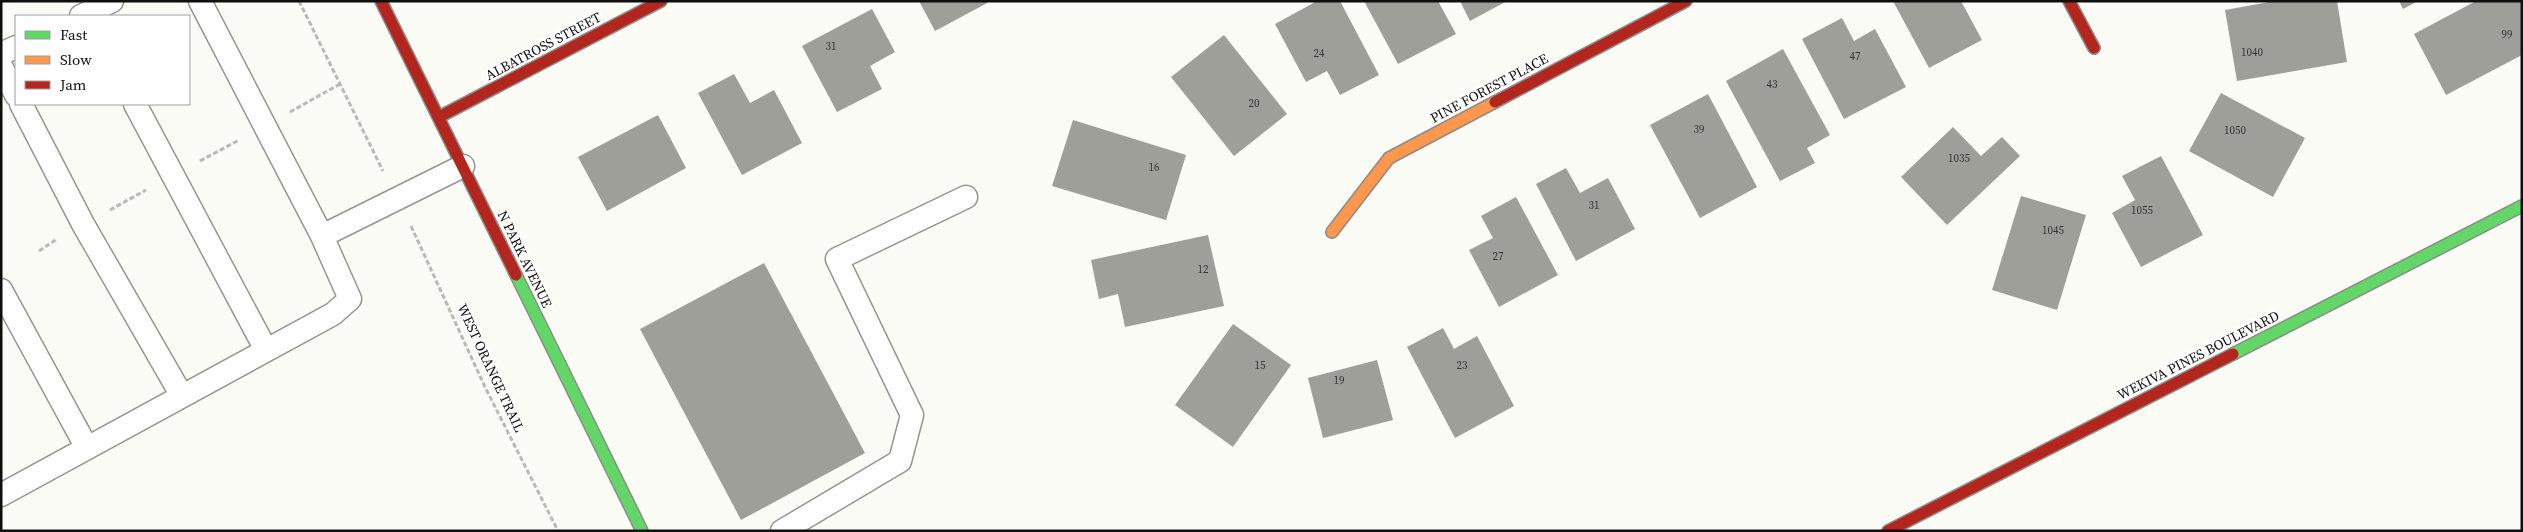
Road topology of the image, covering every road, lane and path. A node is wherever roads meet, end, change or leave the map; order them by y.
1 (112, 1) edge
2 (200, 1) edge
3 (299, 1) edge
4 (380, 1) edge
5 (661, 1) edge
6 (1686, 1) edge
7 (2069, 1) edge
8 (87, 15) edge
9 (15, 47) edge
10 (2094, 48) dead end
11 (1, 54) edge
12 (1, 66) edge
13 (340, 84) junction
14 (15, 92) edge
15 (22, 105) edge
16 (136, 105) edge
17 (289, 113) dead end
18 (439, 117) junction
19 (244, 138) dead end
20 (192, 166) dead end
21 (463, 166) junction
22 (386, 176) dead end
23 (153, 186) dead end
24 (966, 197) dead end
25 (2522, 206) edge
26 (102, 215) dead end
27 (408, 221) dead end
28 (1332, 232) dead end
29 (322, 236) junction
30 (59, 238) dead end
31 (39, 251) dead end
32 (1, 290) edge
33 (266, 350) junction
34 (182, 396) junction
35 (87, 448) junction
36 (1, 495) edge
37 (558, 531) edge
38 (642, 531) edge
39 (782, 531) edge
40 (1888, 531) edge

1 - 8 lane
2 - 29 lane
3 - 13 path
4 - 18 street, N PARK AVENUE
5 - 18 street, ALBATROSS STREET
6 - 28 street, PINE FOREST PLACE
7 - 10 street
9 - 11 lane
12 - 14 lane
13 - 17 path
13 - 22 path
15 - 34 lane
16 - 33 lane
18 - 21 street, N PARK AVENUE
19 - 20 path
21 - 29 lane
21 - 38 street, N PARK AVENUE
23 - 26 path
24 - 39 lane
25 - 40 street, WEKIVA PINES BOULEVARD
27 - 37 path, WEST ORANGE TRAIL
29 - 33 lane
30 - 31 path
32 - 35 lane
33 - 34 lane
34 - 35 lane
35 - 36 lane

